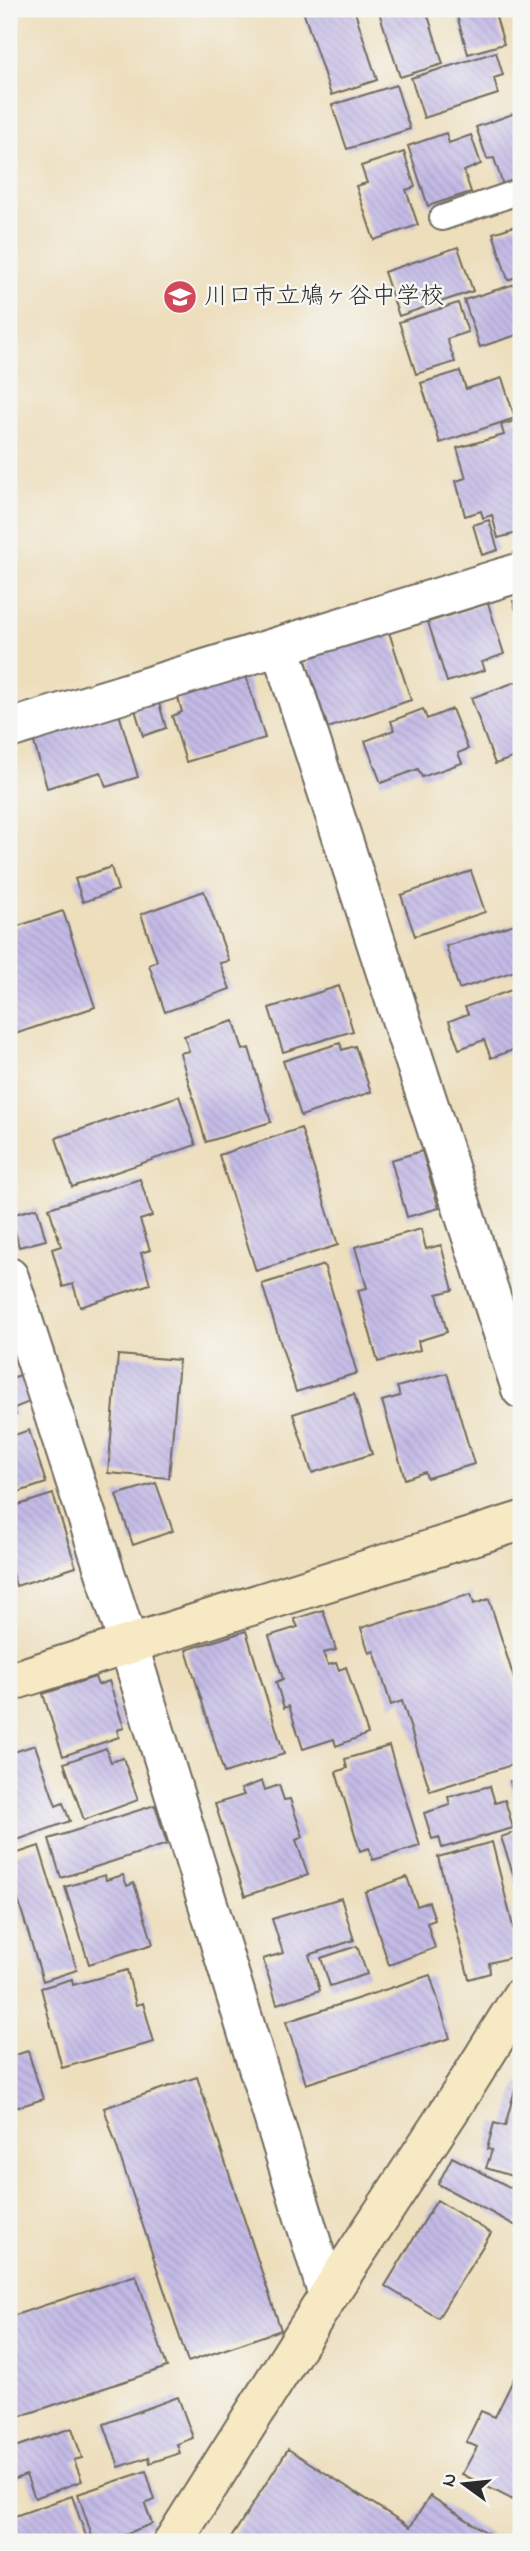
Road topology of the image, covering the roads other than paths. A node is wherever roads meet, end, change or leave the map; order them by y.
1 (521, 191) edge
2 (442, 218) dead end
3 (521, 572) edge
4 (280, 646) junction
5 (9, 729) edge
6 (9, 1277) edge
7 (521, 1389) edge
8 (521, 1521) edge
9 (128, 1643) junction
10 (9, 1682) edge
11 (521, 1997) edge
12 (328, 2296) junction
13 (173, 2542) edge

1 - 2 lane
3 - 4 street
4 - 5 street
4 - 7 street
6 - 9 street
8 - 9 street
9 - 10 street
9 - 12 street
11 - 12 street
12 - 13 street

